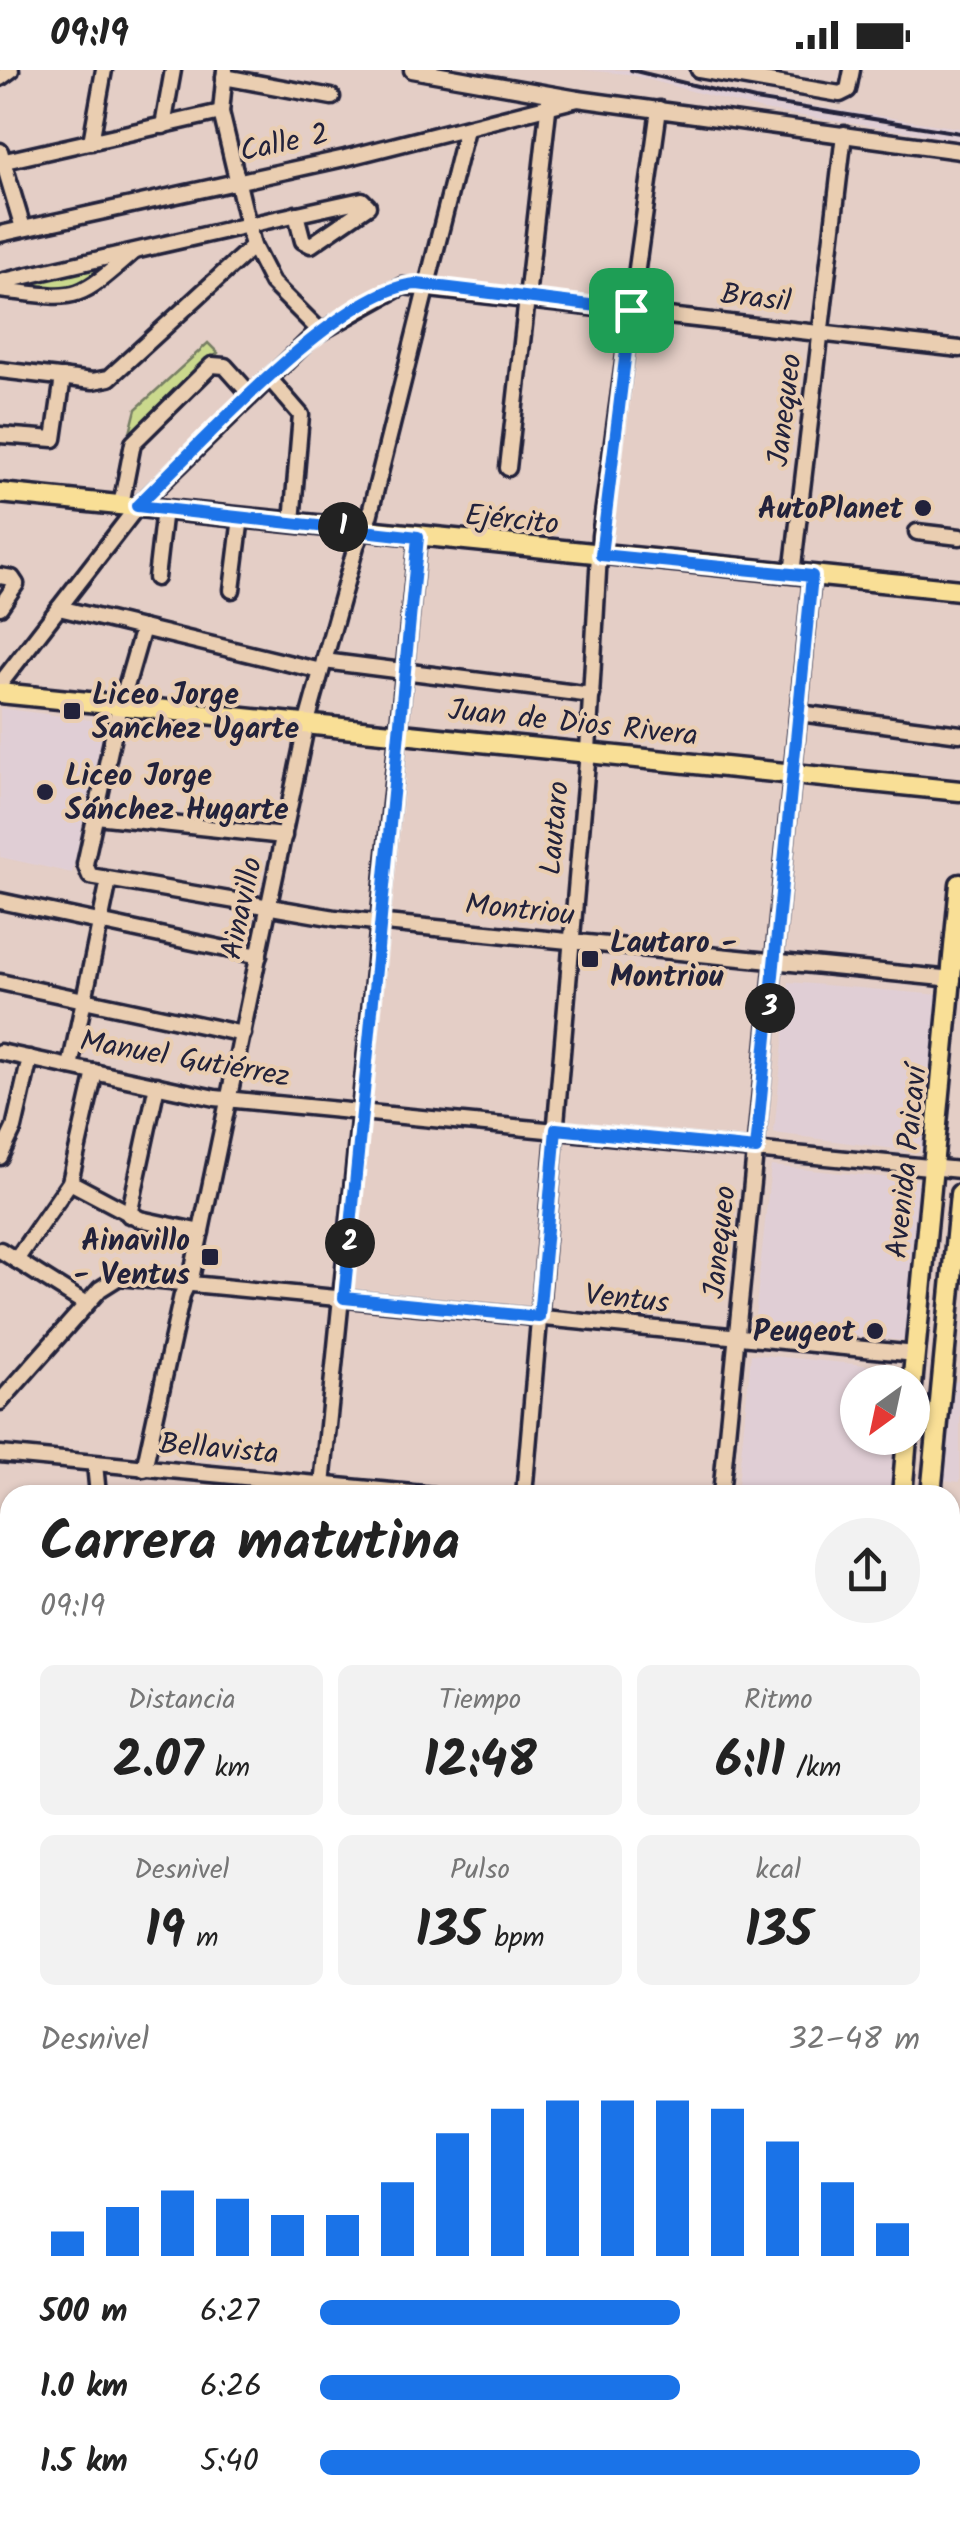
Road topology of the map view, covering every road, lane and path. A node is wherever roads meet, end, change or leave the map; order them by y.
1 (11, 70) edge
2 (104, 70) edge
3 (173, 70) edge
4 (412, 70) edge
5 (700, 70) edge
6 (852, 70) edge
7 (224, 74) edge
8 (0, 78) edge
9 (332, 97) dead end
10 (549, 102) junction
11 (659, 109) junction
12 (221, 112) junction
13 (163, 126) junction
14 (466, 129) junction
15 (844, 134) junction
16 (91, 142) junction
17 (960, 150) edge
18 (3, 156) edge
19 (240, 179) junction
20 (296, 214) junction
21 (250, 224) junction
22 (23, 228) junction
23 (0, 234) edge
24 (252, 246) junction
25 (135, 251) junction
26 (0, 282) edge
27 (427, 286) junction
28 (0, 290) edge
29 (527, 298) junction
30 (631, 310) junction
31 (320, 331) junction
32 (820, 332) junction
33 (960, 349) edge
34 (0, 370) edge
35 (63, 377) junction
36 (269, 378) junction
37 (251, 395) junction
38 (0, 435) edge
39 (508, 468) dead end
40 (0, 493) edge
41 (129, 506) junction
42 (164, 509) junction
43 (241, 517) junction
44 (292, 522) junction
45 (363, 531) junction
46 (917, 532) dead end
47 (418, 537) junction
48 (960, 537) edge
49 (601, 555) junction
50 (792, 574) junction
51 (0, 576) edge
52 (812, 576) junction
53 (156, 578) dead end
54 (232, 590) dead end
55 (960, 590) edge
56 (0, 606) edge
57 (59, 608) junction
58 (143, 628) junction
59 (322, 666) junction
60 (405, 671) junction
61 (0, 684) edge
62 (0, 693) edge
63 (592, 695) junction
64 (122, 705) junction
65 (799, 713) junction
66 (307, 722) junction
67 (398, 730) junction
68 (960, 734) edge
69 (588, 751) junction
70 (793, 773) junction
71 (960, 791) edge
72 (96, 816) junction
73 (284, 836) junction
74 (105, 880) junction
75 (960, 884) edge
76 (0, 901) edge
77 (269, 910) junction
78 (97, 921) junction
79 (380, 922) junction
80 (572, 942) junction
81 (259, 956) junction
82 (774, 962) junction
83 (953, 979) junction
84 (0, 982) edge
85 (80, 999) junction
86 (243, 1034) junction
87 (0, 1052) edge
88 (30, 1058) junction
89 (70, 1067) junction
90 (95, 1072) junction
91 (156, 1086) junction
92 (230, 1100) junction
93 (362, 1111) junction
94 (556, 1129) junction
95 (756, 1149) junction
96 (0, 1157) edge
97 (932, 1166) junction
98 (960, 1170) edge
99 (70, 1182) junction
100 (960, 1194) edge
101 (129, 1215) junction
102 (202, 1232) junction
103 (0, 1250) edge
104 (16, 1260) junction
105 (187, 1284) junction
106 (344, 1298) junction
107 (86, 1304) junction
108 (539, 1317) junction
109 (737, 1336) junction
110 (916, 1354) junction
111 (951, 1358) edge
112 (915, 1365) edge
113 (3, 1392) edge
114 (0, 1454) edge
115 (906, 1455) edge
116 (95, 1464) junction
117 (144, 1468) junction
118 (97, 1485) edge
119 (282, 1485) edge
120 (323, 1485) edge
121 (525, 1485) edge
122 (722, 1485) edge
123 (903, 1485) edge
124 (933, 1485) edge

1 - 8 street
2 - 16 street
3 - 13 street
4 - 10 street
5 - 6 street
7 - 9 street
7 - 12 street
10 - 11 street, Calle 2
10 - 14 street, Calle 2
10 - 29 street
11 - 15 street
11 - 30 street, Lautaro
12 - 13 street
12 - 19 street
13 - 16 street
14 - 19 street, Calle 2
14 - 27 street, Ainavillo
15 - 17 street
15 - 32 street, Janequeo
16 - 18 street
18 - 22 street
19 - 21 street
19 - 22 street, Calle 2
20 - 20 street
20 - 21 street
21 - 24 street
21 - 25 street
22 - 23 street, Calle 2
24 - 31 street
24 - 35 street
25 - 26 street
25 - 28 street
27 - 29 street, Brasil
27 - 31 street
27 - 45 street, Ainavillo
29 - 30 street, Brasil
29 - 39 street
30 - 32 street, Brasil
30 - 49 street, Lautaro
31 - 36 street
32 - 33 street, Brasil
32 - 50 street, Janequeo
34 - 35 street
35 - 38 street
36 - 37 street
36 - 44 street
37 - 41 street
37 - 41 street
40 - 41 main road, Ejército
41 - 42 main road, Ejército
41 - 57 street
42 - 43 main road, Ejército
42 - 53 street
43 - 44 main road, Ejército
43 - 54 street
44 - 45 main road, Ejército
45 - 47 main road, Ejército
45 - 59 street, Ainavillo
46 - 48 street
47 - 49 main road, Ejército
47 - 60 street
49 - 50 main road, Ejército
49 - 63 street, Lautaro
50 - 52 main road, Ejército
51 - 56 street
52 - 55 main road, Ejército
52 - 65 street, Janequeo
57 - 58 street
57 - 61 street
58 - 59 street
58 - 64 street
59 - 60 street
59 - 66 street, Ainavillo
60 - 63 street
60 - 67 street
62 - 64 main road, Juan de Dios Rivera
63 - 69 street, Lautaro
64 - 66 main road, Juan de Dios Rivera
64 - 72 street
65 - 68 street
65 - 70 street, Janequeo
66 - 67 main road, Juan de Dios Rivera
66 - 73 street, Ainavillo
67 - 69 main road, Juan de Dios Rivera
67 - 79 street
69 - 70 main road, Juan de Dios Rivera
69 - 80 street, Lautaro
70 - 71 main road, Juan de Dios Rivera
70 - 82 street, Janequeo
72 - 73 street
72 - 74 street, Montriou
73 - 77 street, Ainavillo
74 - 77 street, Montriou
74 - 78 street
75 - 83 main road, Avenida Paicaví
76 - 78 street
77 - 79 street, Montriou
77 - 81 street, Ainavillo
78 - 81 street
78 - 85 street
79 - 80 street, Montriou
79 - 93 street
80 - 82 street, Montriou
80 - 94 street, Lautaro
81 - 86 street, Ainavillo
82 - 83 street, Montriou
82 - 95 street, Janequeo
83 - 97 main road, Avenida Paicaví
84 - 85 street
85 - 86 street
85 - 89 street
86 - 92 street, Ainavillo
87 - 88 street, Manuel Gutiérrez
88 - 89 street, Manuel Gutiérrez
88 - 96 street
89 - 90 street, Manuel Gutiérrez
90 - 91 street, Manuel Gutiérrez
90 - 99 street
91 - 92 street, Manuel Gutiérrez
91 - 101 street
92 - 93 street, Manuel Gutiérrez
92 - 102 street, Ainavillo
93 - 94 street, Manuel Gutiérrez
93 - 106 street
94 - 95 street, Manuel Gutiérrez
94 - 108 street, Lautaro
95 - 97 street, Manuel Gutiérrez
95 - 109 street, Janequeo
97 - 98 street, Manuel Gutiérrez
97 - 110 main road, Avenida Paicaví
99 - 101 street
99 - 104 street
100 - 111 main road, Avenida Paicaví
101 - 102 street
102 - 105 street, Ainavillo
103 - 104 street
104 - 107 street
105 - 106 street, Ventus
105 - 107 street, Ventus
105 - 117 street, Ainavillo
106 - 108 street, Ventus
106 - 120 street
107 - 113 street, Ventus
108 - 109 street, Ventus
108 - 121 street, Lautaro
109 - 110 street, Ventus
109 - 122 street, Janequeo
110 - 112 main road, Avenida Paicaví
111 - 124 main road, Avenida Paicaví
114 - 116 street, Bellavista
115 - 123 main road
116 - 117 street, Bellavista
116 - 118 street
117 - 119 street, Bellavista

